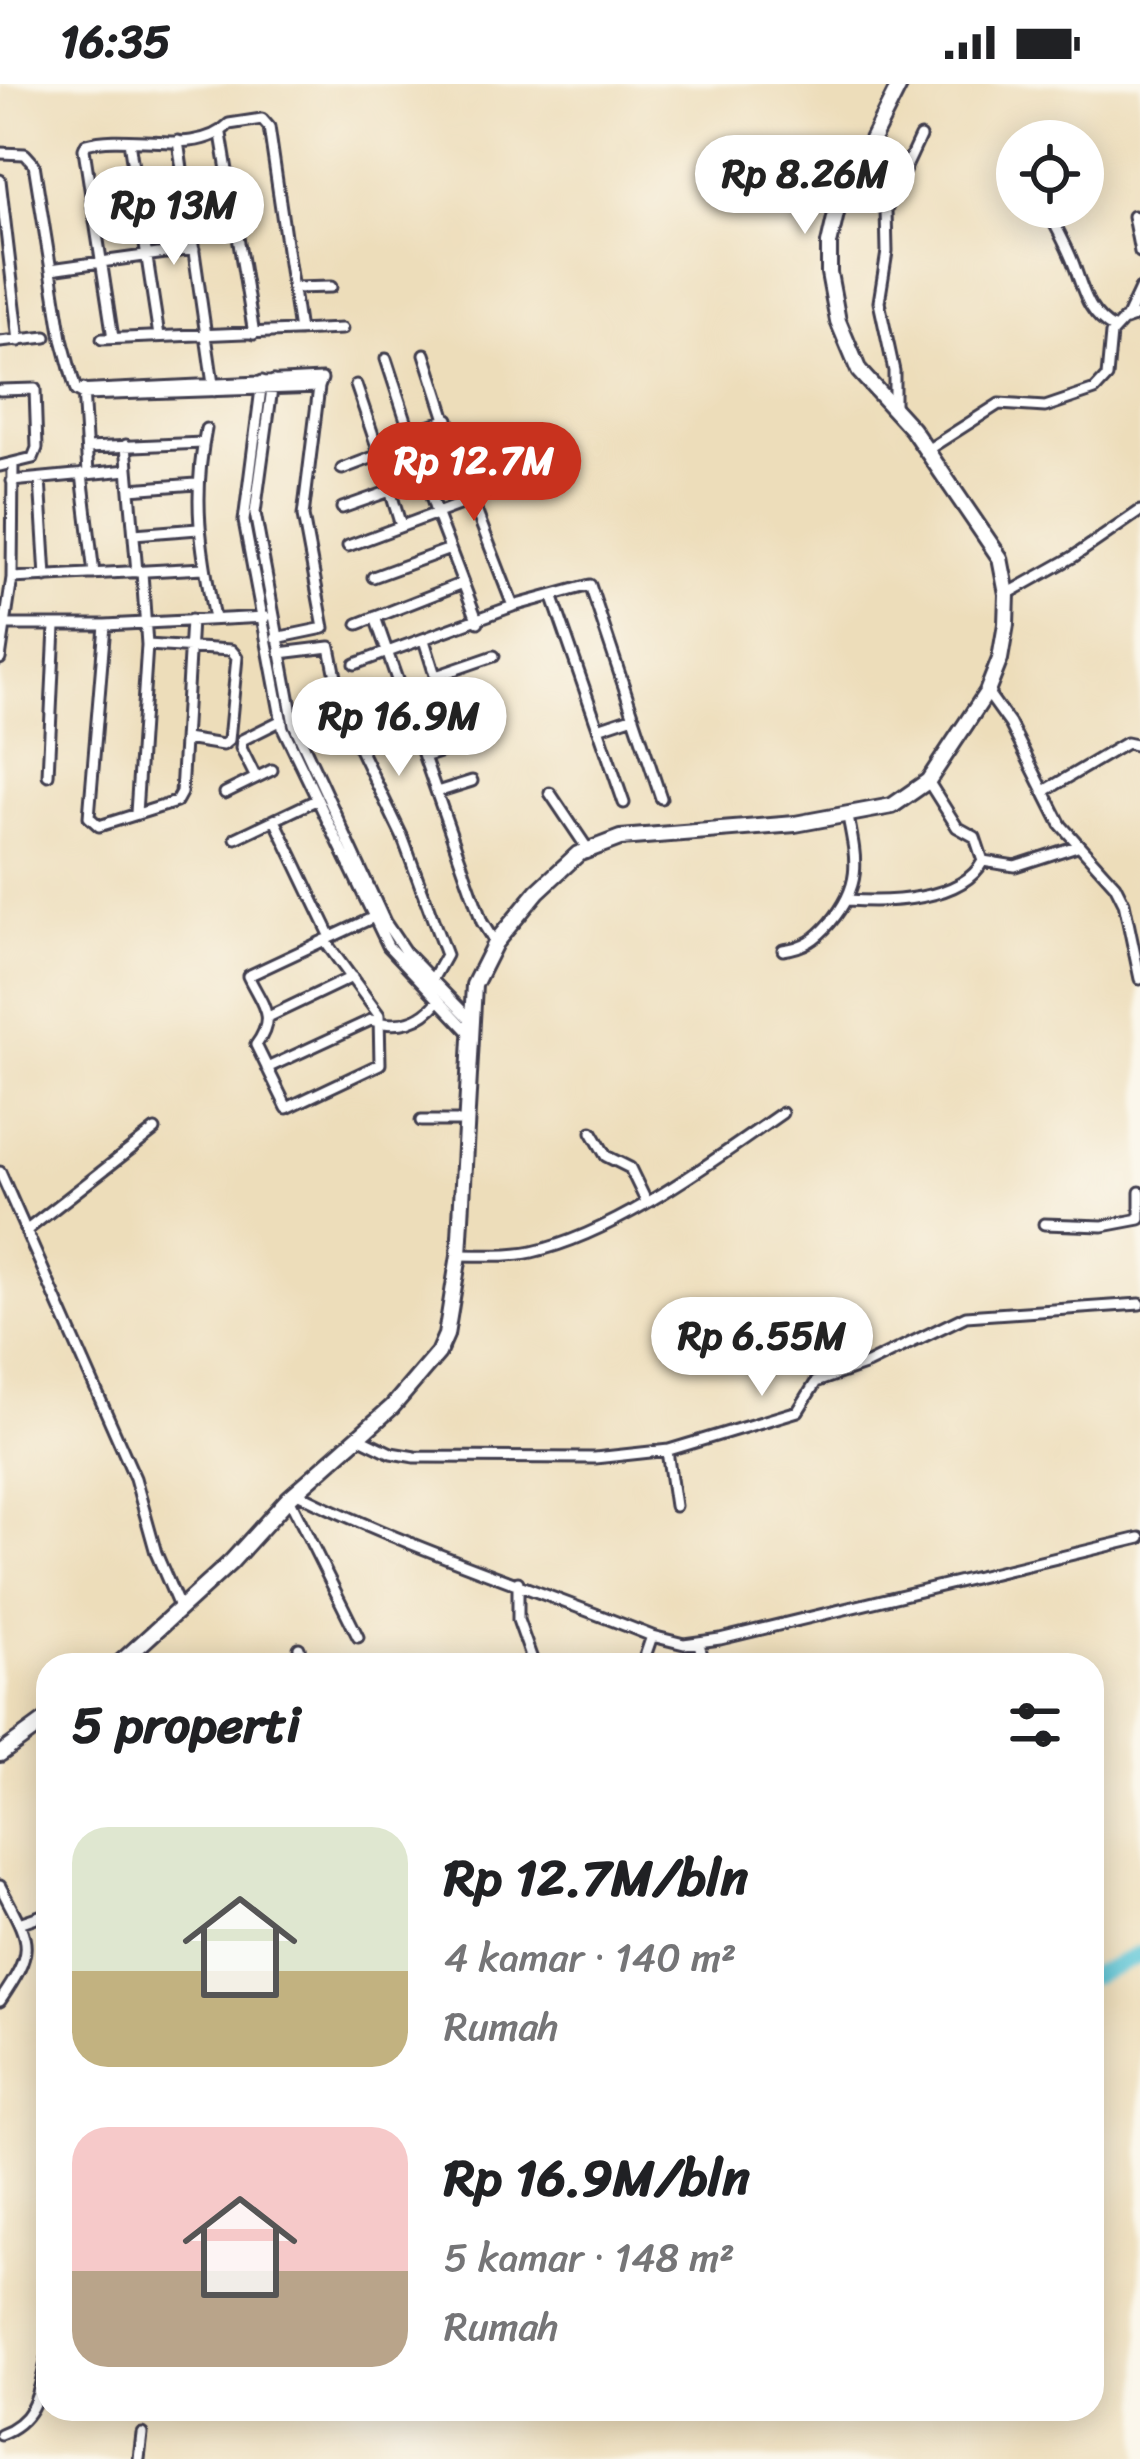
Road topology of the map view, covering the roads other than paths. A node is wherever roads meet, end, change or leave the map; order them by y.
1 (900, 84) edge
2 (221, 134) junction
3 (920, 137) dead end
4 (129, 141) junction
5 (178, 141) junction
6 (0, 153) edge
7 (0, 179) edge
8 (1132, 216) dead end
9 (1055, 228) edge
10 (194, 249) junction
11 (1140, 253) edge
12 (149, 256) junction
13 (105, 263) junction
14 (51, 269) junction
15 (331, 287) dead end
16 (293, 288) junction
17 (1140, 289) edge
18 (1140, 315) edge
19 (1119, 325) junction
20 (342, 329) dead end
21 (299, 332) junction
22 (208, 334) junction
23 (254, 334) junction
24 (159, 336) junction
25 (46, 338) dead end
26 (19, 341) junction
27 (0, 342) edge
28 (425, 354) dead end
29 (386, 358) dead end
30 (267, 385) junction
31 (356, 385) dead end
32 (215, 387) junction
33 (0, 390) edge
34 (81, 391) junction
35 (891, 404) junction
36 (448, 419) junction
37 (206, 429) dead end
38 (410, 430) junction
39 (203, 443) junction
40 (126, 445) junction
41 (87, 448) junction
42 (378, 450) junction
43 (927, 450) junction
44 (13, 465) junction
45 (0, 466) edge
46 (342, 469) dead end
47 (128, 470) junction
48 (85, 474) junction
49 (40, 479) junction
50 (12, 482) junction
51 (196, 484) junction
52 (130, 489) junction
53 (390, 491) junction
54 (486, 494) dead end
55 (472, 500) junction
56 (342, 508) dead end
57 (6, 511) edge
58 (1140, 511) edge
59 (437, 515) junction
60 (6, 526) edge
61 (401, 526) junction
62 (198, 529) junction
63 (134, 534) junction
64 (348, 546) dead end
65 (450, 549) junction
66 (204, 568) junction
67 (8, 571) edge
68 (140, 572) junction
69 (94, 574) junction
70 (46, 577) junction
71 (373, 578) dead end
72 (463, 583) junction
73 (1006, 594) junction
74 (553, 598) junction
75 (513, 606) junction
76 (270, 616) junction
77 (375, 617) junction
78 (214, 619) junction
79 (190, 620) junction
80 (144, 622) junction
81 (478, 622) junction
82 (358, 624) dead end
83 (8, 625) junction
84 (105, 625) junction
85 (55, 627) junction
86 (273, 639) junction
87 (424, 640) junction
88 (147, 645) junction
89 (191, 648) junction
90 (387, 652) junction
91 (280, 653) junction
92 (494, 656) dead end
93 (0, 659) edge
94 (355, 664) dead end
95 (436, 676) junction
96 (399, 686) junction
97 (988, 692) junction
98 (373, 695) dead end
99 (634, 716) junction
100 (282, 720) junction
101 (411, 722) junction
102 (598, 728) junction
103 (390, 729) dead end
104 (185, 740) junction
105 (461, 745) dead end
106 (1140, 746) edge
107 (424, 757) junction
108 (272, 770) dead end
109 (48, 775) dead end
110 (256, 778) junction
111 (472, 781) dead end
112 (928, 781) junction
113 (437, 792) junction
114 (1043, 792) junction
115 (550, 793) dead end
116 (225, 794) dead end
117 (662, 798) dead end
118 (316, 800) junction
119 (624, 803) dead end
120 (136, 813) junction
121 (848, 817) junction
122 (275, 820) junction
123 (236, 838) dead end
124 (584, 844) junction
125 (1077, 846) junction
126 (983, 861) junction
127 (848, 899) junction
128 (372, 918) junction
129 (328, 939) junction
130 (491, 940) junction
131 (783, 950) dead end
132 (352, 977) junction
133 (1140, 979) edge
134 (432, 980) junction
135 (442, 998) junction
136 (268, 1017) junction
137 (379, 1022) junction
138 (470, 1026) junction
139 (267, 1068) junction
140 (782, 1113) dead end
141 (421, 1120) dead end
142 (463, 1122) junction
143 (154, 1130) dead end
144 (592, 1132) dead end
145 (0, 1172) edge
146 (1140, 1192) edge
147 (646, 1201) junction
148 (1140, 1218) edge
149 (1044, 1224) dead end
150 (27, 1230) junction
151 (459, 1255) junction
152 (1140, 1304) edge
153 (358, 1437) junction
154 (667, 1451) junction
155 (292, 1495) junction
156 (675, 1506) dead end
157 (1140, 1538) edge
158 (518, 1582) junction
159 (177, 1604) junction
160 (358, 1636) dead end
161 (652, 1636) junction
162 (699, 1643) junction
163 (299, 1648) dead end
164 (130, 1653) edge
165 (300, 1653) edge
166 (530, 1653) edge
167 (646, 1653) edge
168 (701, 1653) edge
169 (36, 1727) edge
170 (0, 1752) edge
171 (0, 1886) edge
172 (36, 1917) edge
173 (19, 1922) junction
174 (0, 2001) edge
175 (36, 2399) edge
176 (0, 2434) edge
177 (142, 2434) dead end
178 (139, 2459) edge

1 - 35 street
2 - 5 street
2 - 16 street
2 - 23 street
3 - 35 street
4 - 5 street
4 - 12 street
4 - 13 street
5 - 10 street
6 - 14 street
7 - 26 street
8 - 11 street
9 - 19 street
10 - 12 street
10 - 22 street
12 - 13 street
12 - 24 street
13 - 14 street
13 - 24 street
14 - 34 street
15 - 16 street
16 - 21 street
17 - 19 street
18 - 19 street
19 - 43 street
20 - 21 street
21 - 23 street
22 - 23 street
22 - 24 street
22 - 32 street
25 - 26 street
26 - 27 street
28 - 36 street
29 - 38 street
30 - 32 street
30 - 76 street
30 - 86 street
31 - 42 street
32 - 34 street
33 - 44 street
34 - 41 street
35 - 43 street
36 - 38 street
36 - 55 street
37 - 39 street
38 - 42 street
38 - 59 street
39 - 40 street
39 - 51 street
40 - 41 street
40 - 47 street
41 - 48 street
42 - 46 street
42 - 53 street
43 - 73 street
44 - 45 street
44 - 50 street
47 - 48 street
47 - 52 street
48 - 49 street
48 - 69 street
49 - 50 street
49 - 70 street
50 - 57 street
51 - 52 street
51 - 62 street
52 - 63 street
53 - 56 street
53 - 61 street
54 - 55 street
55 - 59 street
55 - 75 street
57 - 60 street
58 - 73 street
59 - 61 street
59 - 65 street
60 - 67 street
61 - 64 street
62 - 63 street
62 - 66 street
63 - 68 street
65 - 71 street
65 - 72 street
66 - 68 street
66 - 78 street
67 - 70 street
67 - 83 street
68 - 69 street
68 - 80 street
69 - 70 street
72 - 77 street
72 - 81 street
73 - 97 street
74 - 75 street
74 - 99 street
74 - 102 street
75 - 81 street
76 - 78 street
76 - 86 street
77 - 82 street
77 - 90 street
78 - 79 street
79 - 80 street
79 - 89 street
80 - 84 street
80 - 88 street
81 - 87 street
83 - 85 street
83 - 93 street
84 - 85 street
84 - 120 street
85 - 109 street
86 - 91 street
86 - 100 street
87 - 90 street
87 - 95 street
88 - 89 street
88 - 120 street
89 - 104 street
89 - 104 street
90 - 94 street
90 - 96 street
91 - 134 street
91 - 134 street
92 - 95 street
95 - 101 street
96 - 98 street
96 - 101 street
97 - 112 street
97 - 114 street
99 - 102 street
99 - 117 street
100 - 110 street
100 - 118 street
101 - 103 street
101 - 107 street
102 - 119 street
104 - 120 street
105 - 107 street
106 - 114 street
107 - 113 street
108 - 110 street
110 - 116 street
111 - 113 street
112 - 121 street
112 - 126 street
113 - 130 street
114 - 125 street
115 - 124 street
118 - 122 street
118 - 128 street
121 - 124 street
121 - 127 street
122 - 123 street
122 - 129 street
124 - 130 street
125 - 126 street
125 - 133 street
126 - 127 street
127 - 131 street
128 - 129 street
128 - 135 street
129 - 132 street
129 - 136 street
130 - 138 street
132 - 136 street
132 - 137 street
134 - 135 street
135 - 137 street
135 - 138 street
136 - 139 street
137 - 139 street
137 - 139 street
138 - 142 street
140 - 147 street
141 - 142 street
142 - 151 street
143 - 150 street
144 - 147 street
145 - 150 street
146 - 148 street
147 - 151 street
148 - 149 street
150 - 159 street
151 - 153 street
152 - 154 street
153 - 154 street
153 - 155 street
154 - 156 street
155 - 158 street
155 - 159 street
155 - 160 street
157 - 162 street
158 - 161 street
158 - 166 street
159 - 164 street
161 - 162 street
161 - 167 street
162 - 168 street
163 - 165 street
169 - 170 street
171 - 173 street
172 - 173 street
173 - 174 street
175 - 176 street
177 - 178 street

